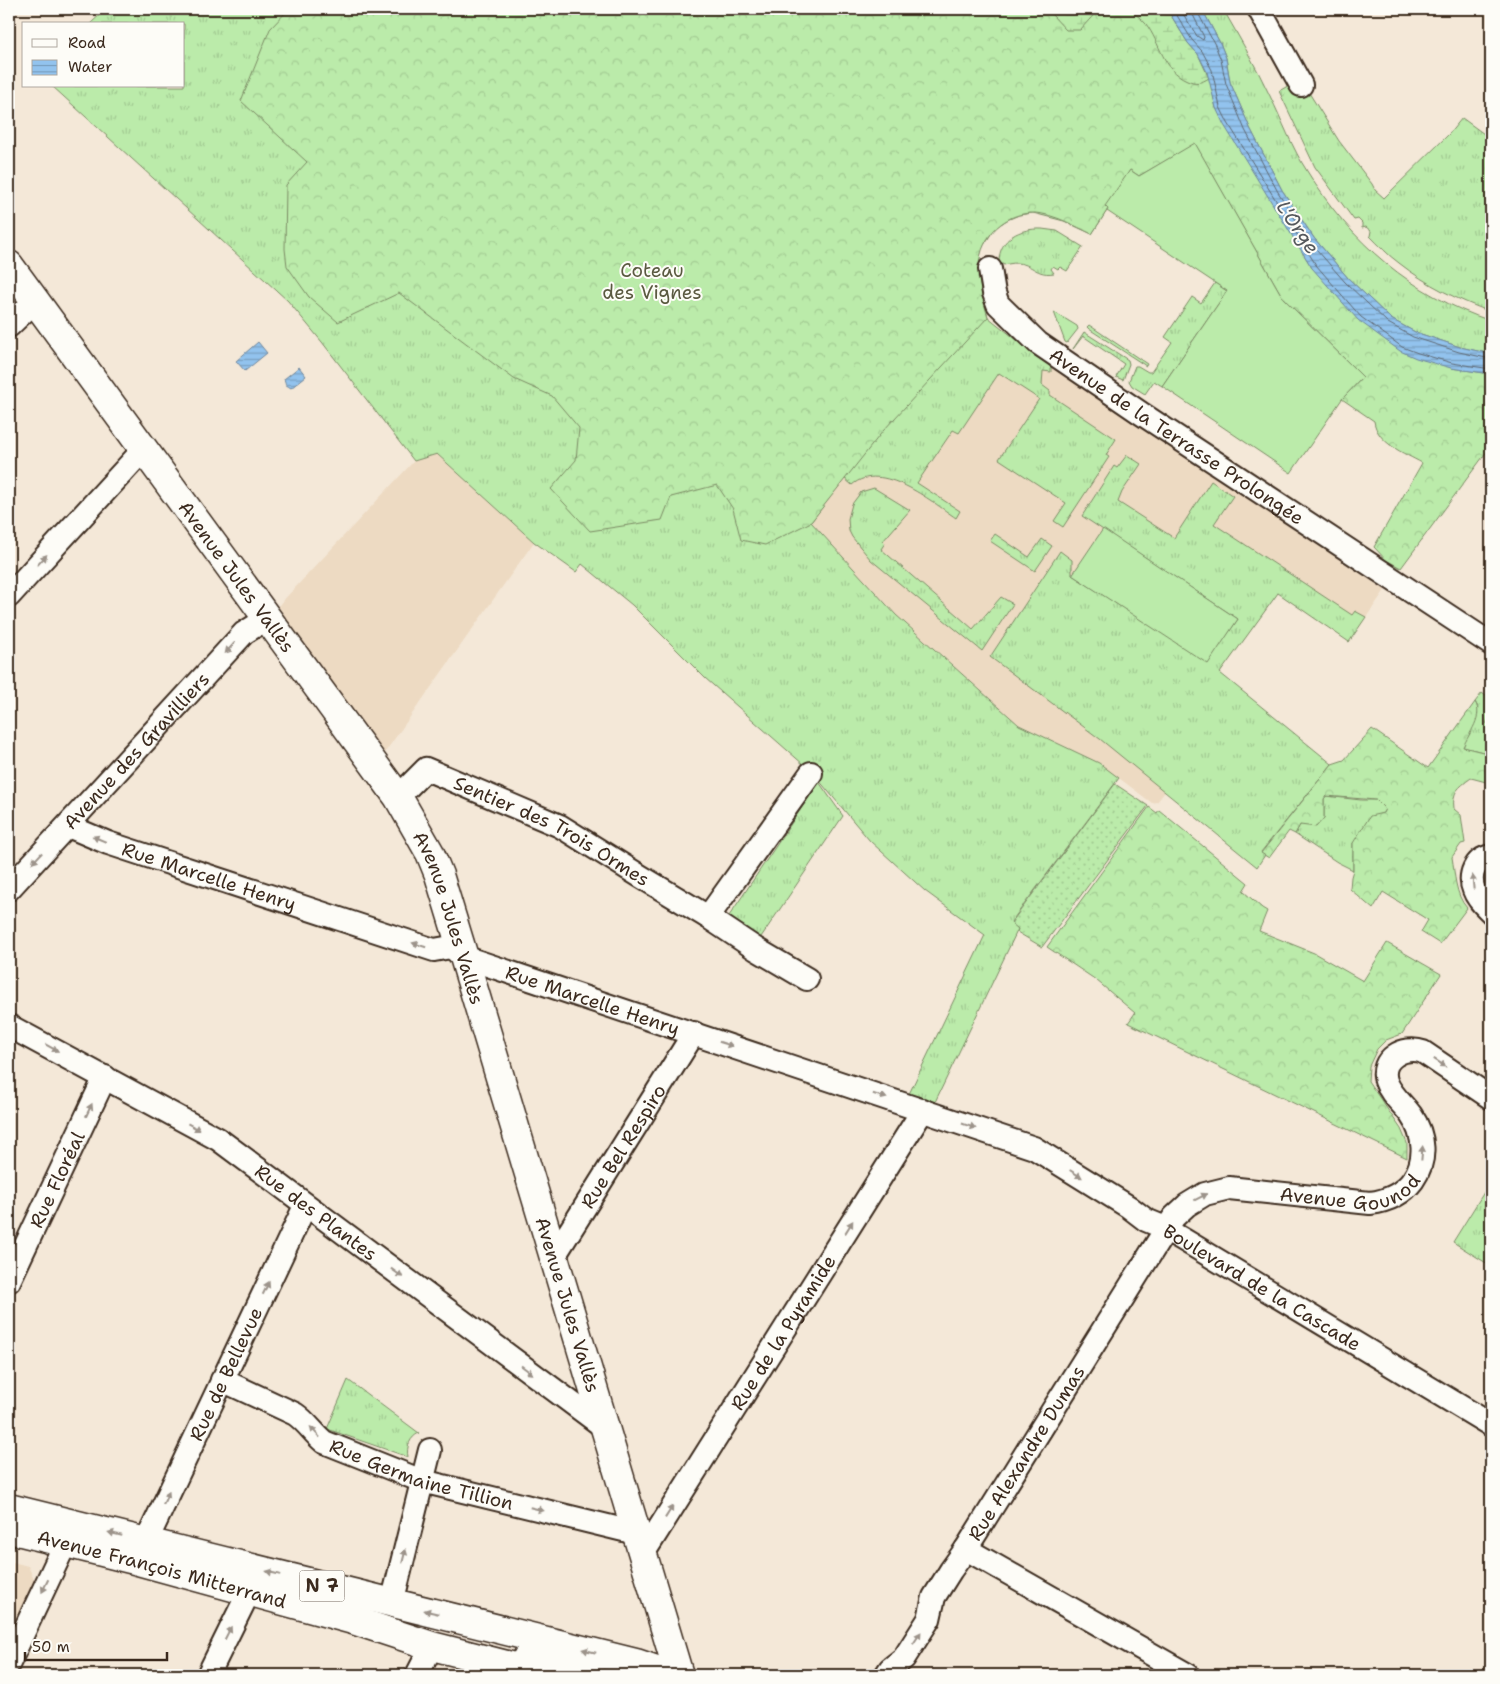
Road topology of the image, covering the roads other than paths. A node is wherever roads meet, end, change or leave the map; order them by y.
1 (1259, 9) edge
2 (1301, 85) dead end
3 (9, 265) edge
4 (990, 269) dead end
5 (35, 301) junction
6 (9, 326) edge
7 (144, 449) junction
8 (9, 596) edge
9 (268, 618) junction
10 (1491, 644) edge
11 (810, 773) dead end
12 (398, 797) junction
13 (68, 826) junction
14 (1491, 856) edge
15 (9, 889) edge
16 (1491, 912) edge
17 (708, 917) junction
18 (464, 957) junction
19 (807, 978) dead end
20 (9, 1026) edge
21 (694, 1034) junction
22 (105, 1077) junction
23 (1491, 1098) edge
24 (923, 1110) junction
25 (1034, 1148) joint
26 (305, 1206) junction
27 (1166, 1229) junction
28 (553, 1258) junction
29 (9, 1281) edge
30 (222, 1380) junction
31 (1491, 1425) edge
32 (604, 1427) junction
33 (430, 1450) dead end
34 (422, 1481) junction
35 (9, 1508) edge
36 (9, 1529) edge
37 (66, 1542) junction
38 (146, 1542) junction
39 (640, 1543) junction
40 (966, 1549) junction
41 (249, 1592) junction
42 (392, 1603) junction
43 (353, 1620) junction
44 (432, 1646) junction
45 (9, 1663) edge
46 (669, 1671) edge
47 (208, 1675) edge
48 (417, 1675) edge
49 (546, 1675) edge
50 (590, 1675) edge
51 (886, 1675) edge
52 (1188, 1675) edge

1 - 2 street
3 - 5 main road, Avenue Jules Vallès
4 - 10 street, Avenue de la Terrasse Prolongée
5 - 6 street
5 - 7 main road, Avenue Jules Vallès
8 -> 7 street
7 - 9 main road, Avenue Jules Vallès
9 - 12 main road, Avenue Jules Vallès
9 -> 13 street, Avenue des Gravilliers
11 - 17 street
12 - 17 street, Sentier des Trois Ormes
12 - 18 main road, Avenue Jules Vallès
13 -> 15 street, Avenue des Gravilliers
18 -> 13 street, Rue Marcelle Henry
16 -> 14 street
17 - 19 street, Sentier des Trois Ormes
18 - 21 street, Rue Marcelle Henry
18 - 28 main road, Avenue Jules Vallès
20 -> 22 street, Rue des Plantes
21 -> 24 street, Rue Marcelle Henry
21 - 28 street, Rue Bel Respiro
22 -> 26 street, Rue des Plantes
29 -> 22 street, Rue Floréal
27 -> 23 street, Avenue Gounod
24 -> 25 street, Rue Marcelle Henry
39 -> 24 street, Rue de la Pyramide
25 -> 27 street, Boulevard de la Cascade
30 -> 26 street, Rue de Bellevue
26 -> 32 street, Rue des Plantes
27 - 31 street, Boulevard de la Cascade
27 - 40 street, Rue Alexandre Dumas
28 - 32 main road, Avenue Jules Vallès
34 -> 30 street, Rue Germaine Tillion
38 -> 30 street, Rue de Bellevue
32 - 39 main road, Avenue Jules Vallès
33 - 34 street
34 -> 39 street, Rue Germaine Tillion
42 -> 34 street
38 -> 35 main road, Avenue François Mitterrand / N 7
36 - 37 main road, Avenue François Mitterrand / N 7
37 - 41 main road, Avenue François Mitterrand / N 7
37 -> 45 street
42 -> 38 main road, Avenue François Mitterrand / N 7
39 - 46 main road, Avenue Jules Vallès
51 -> 40 street, Rue Alexandre Dumas
40 - 52 street
41 - 43 main road, Avenue François Mitterrand / N 7
47 -> 41 street
46 -> 42 main road, Avenue François Mitterrand / N 7
43 - 44 main road, Avenue François Mitterrand / N 7
43 - 50 main road
44 - 48 street
44 - 49 main road, Avenue François Mitterrand / N 7

